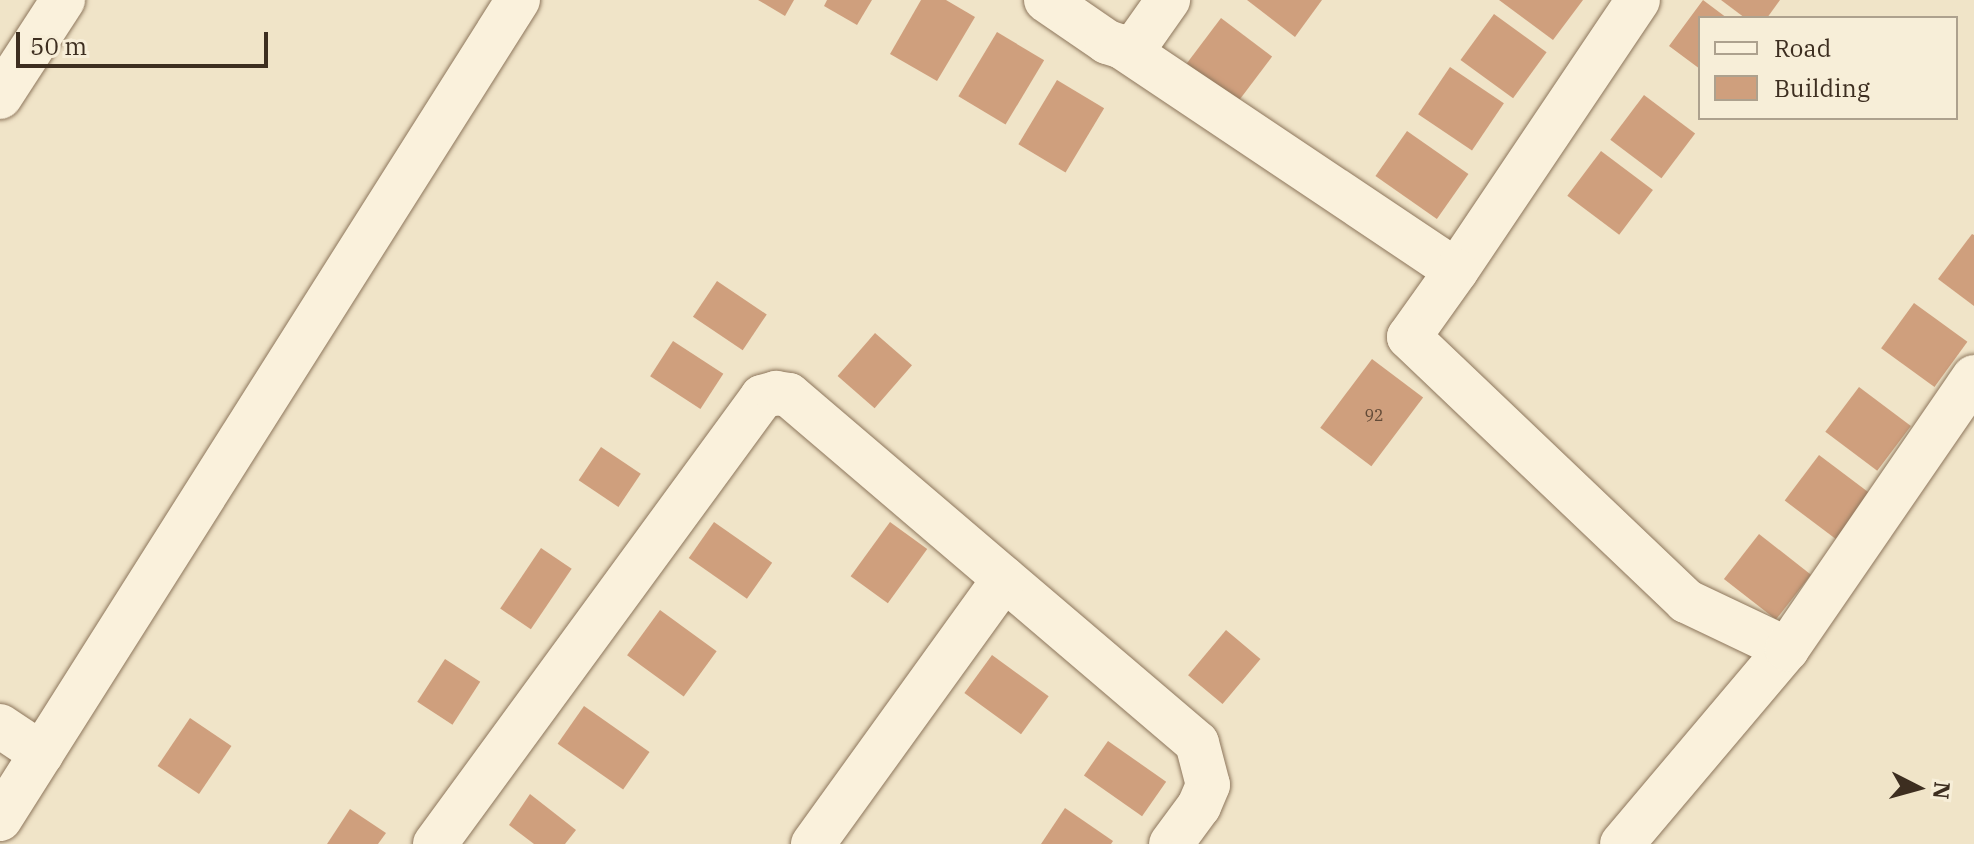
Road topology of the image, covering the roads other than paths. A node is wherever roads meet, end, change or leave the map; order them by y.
1 (63, 0) edge
2 (518, 0) edge
3 (1046, 0) edge
4 (1168, 0) edge
5 (1638, 0) edge
6 (1122, 47) junction
7 (0, 97) edge
8 (1456, 271) junction
9 (1974, 377) edge
10 (1004, 579) junction
11 (1787, 649) junction
12 (0, 726) edge
13 (42, 754) junction
14 (0, 819) edge
15 (435, 844) edge
16 (813, 844) edge
17 (1171, 844) edge
18 (1622, 844) edge

1 - 7 street
2 - 13 street
3 - 6 street
4 - 6 street
5 - 8 street
6 - 8 street
8 - 11 street
9 - 11 street
10 - 15 street
10 - 16 street
10 - 17 street
11 - 18 street
12 - 13 street
13 - 14 street

